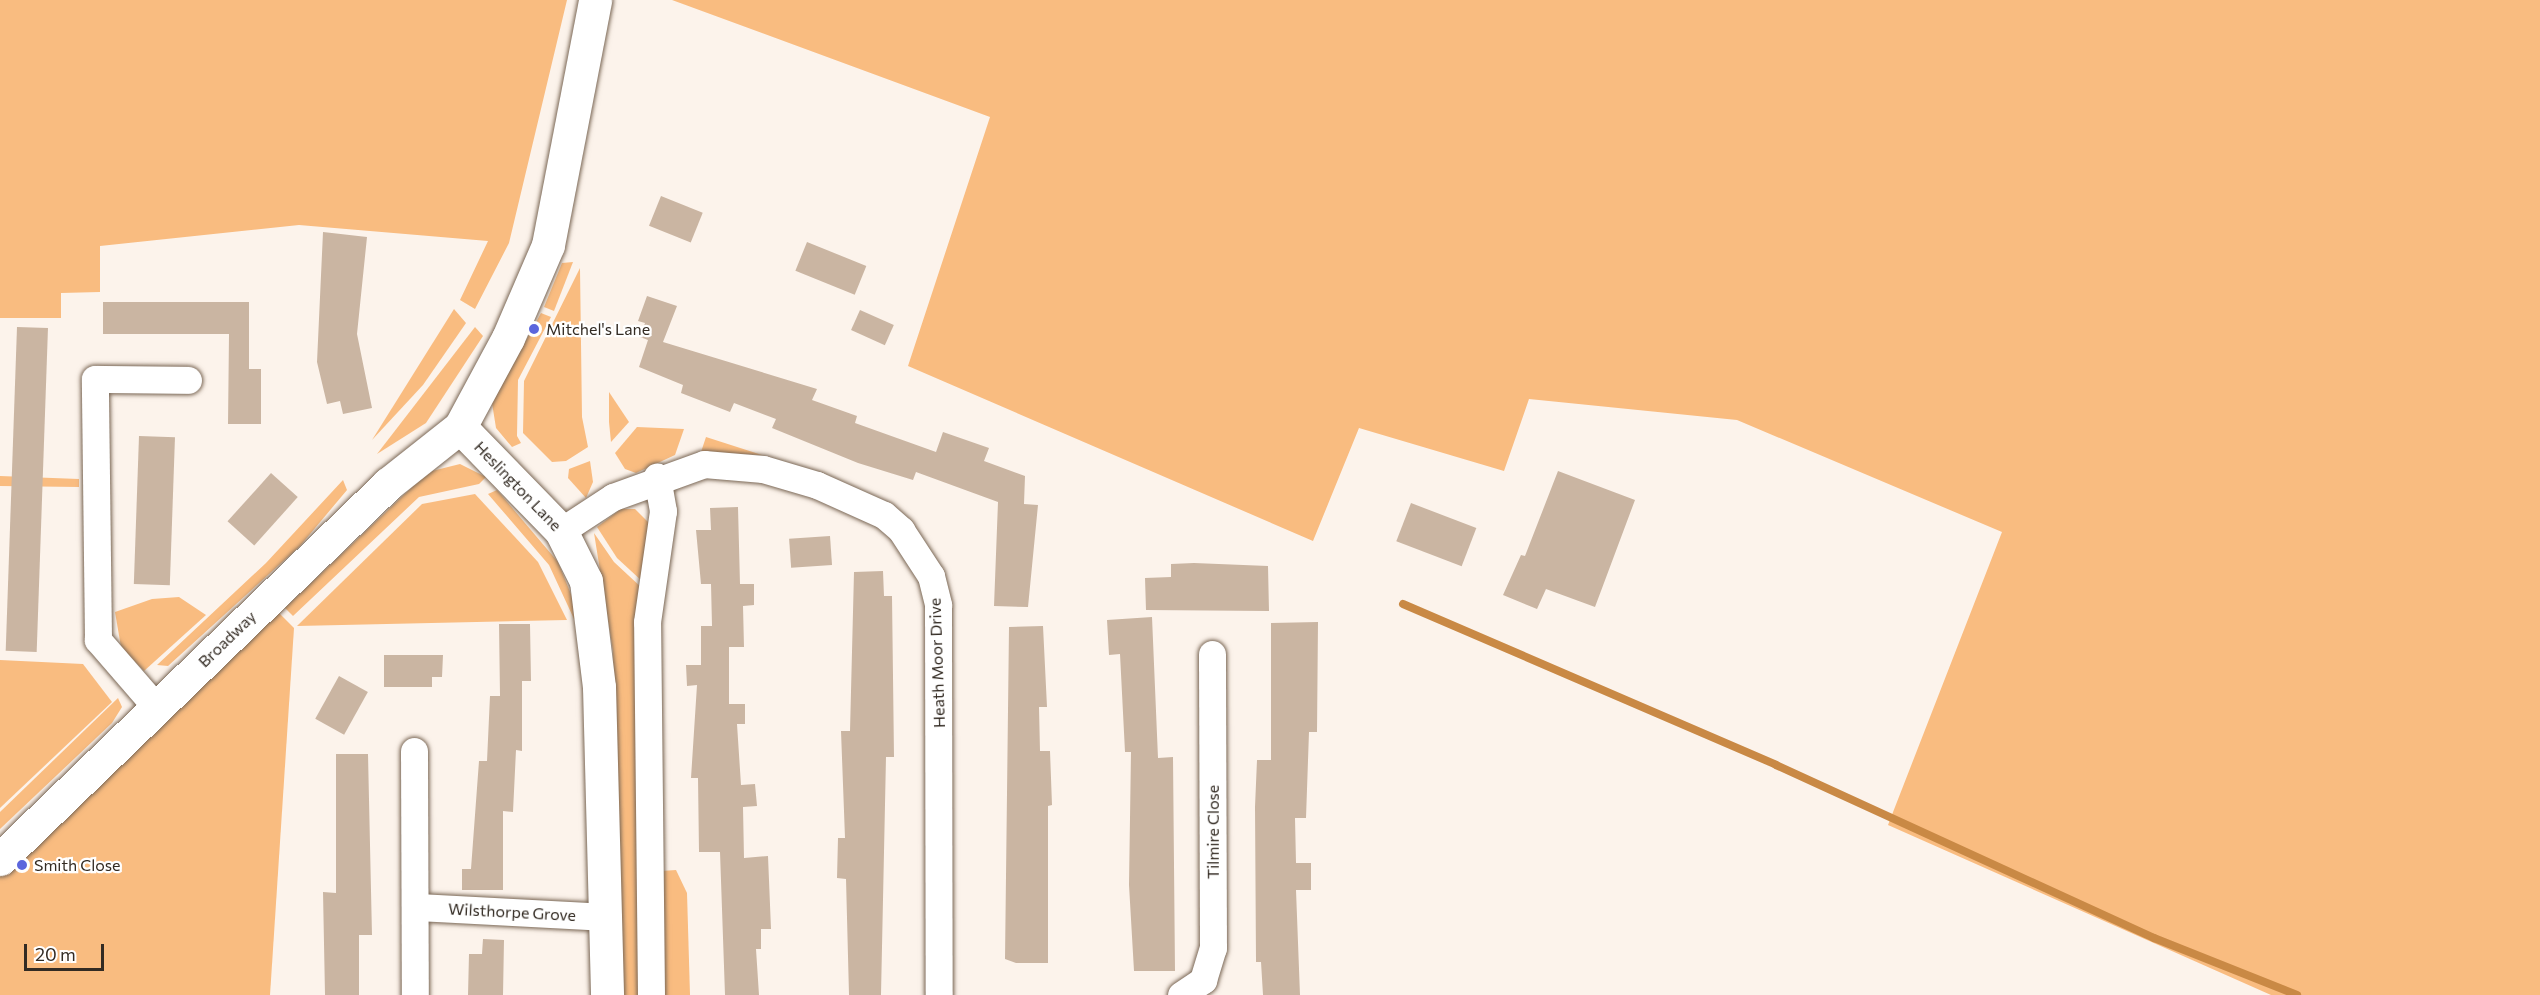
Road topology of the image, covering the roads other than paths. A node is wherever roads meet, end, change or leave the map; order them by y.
1 (596, 0) edge
2 (188, 380) dead end
3 (460, 427) junction
4 (657, 477) junction
5 (561, 531) junction
6 (1212, 654) dead end
7 (156, 707) junction
8 (414, 751) dead end
9 (0, 859) edge
10 (417, 908) junction
11 (608, 917) junction
12 (415, 995) edge
13 (606, 995) edge
14 (651, 995) edge
15 (939, 995) edge
16 (1181, 995) edge

1 - 3 street, Heslington Lane
2 - 7 street
3 - 5 street, Heslington Lane
3 - 7 street, Broadway
4 - 5 street, Heath Moor Drive
4 - 14 street
4 - 15 street, Heath Moor Drive
5 - 11 street, Heslington Lane
6 - 16 street, Tilmire Close
7 - 9 street, Broadway
8 - 10 street
10 - 11 street, Wilsthorpe Grove
10 - 12 street
11 - 13 street, Heslington Lane

